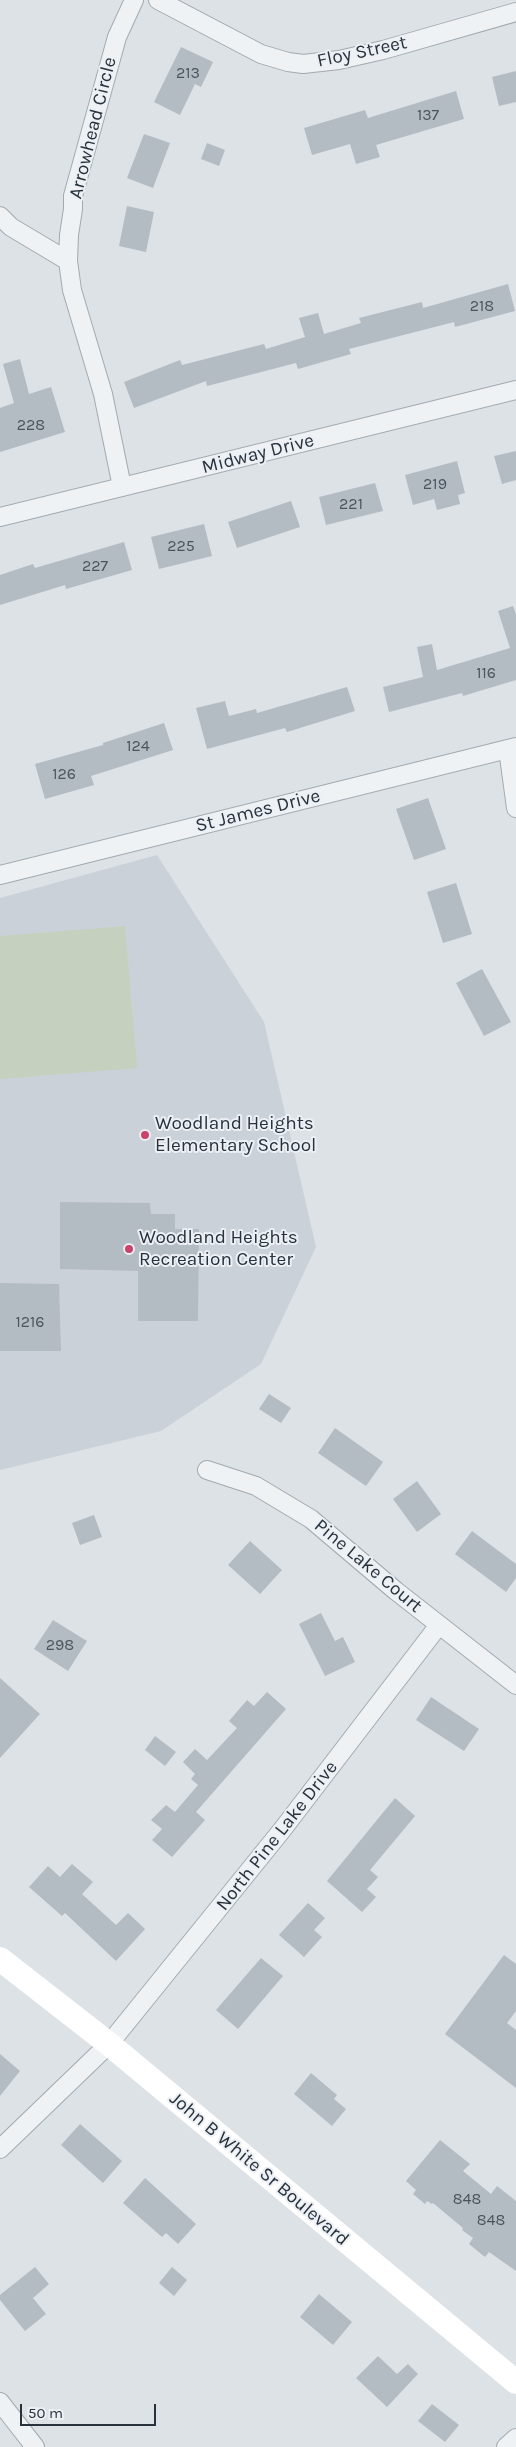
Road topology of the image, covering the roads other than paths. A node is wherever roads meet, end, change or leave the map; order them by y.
1 (134, 0) edge
2 (158, 0) edge
3 (516, 12) edge
4 (0, 216) edge
5 (68, 261) junction
6 (516, 390) edge
7 (122, 487) junction
8 (0, 517) edge
9 (512, 748) edge
10 (516, 808) edge
11 (0, 875) edge
12 (207, 1470) dead end
13 (439, 1625) junction
14 (516, 1685) edge
15 (0, 1959) edge
16 (109, 2044) junction
17 (0, 2149) edge
18 (516, 2382) edge
19 (0, 2402) edge
20 (516, 2438) edge
21 (35, 2447) edge
22 (506, 2447) edge

1 - 5 street, Arrowhead Circle
2 - 3 street, Floy Street
4 - 5 street
5 - 7 street, Arrowhead Circle
6 - 7 street, Midway Drive
7 - 8 street, Midway Drive
9 - 10 street
9 - 11 street, St James Drive
12 - 13 street, Pine Lake Court
13 - 14 street, Pine Lake Court
13 - 16 street, North Pine Lake Drive
15 - 16 main road, John B White Sr Boulevard
16 - 17 street, North Pine Lake Drive
16 - 18 main road, John B White Sr Boulevard
19 - 21 street
20 - 22 street

